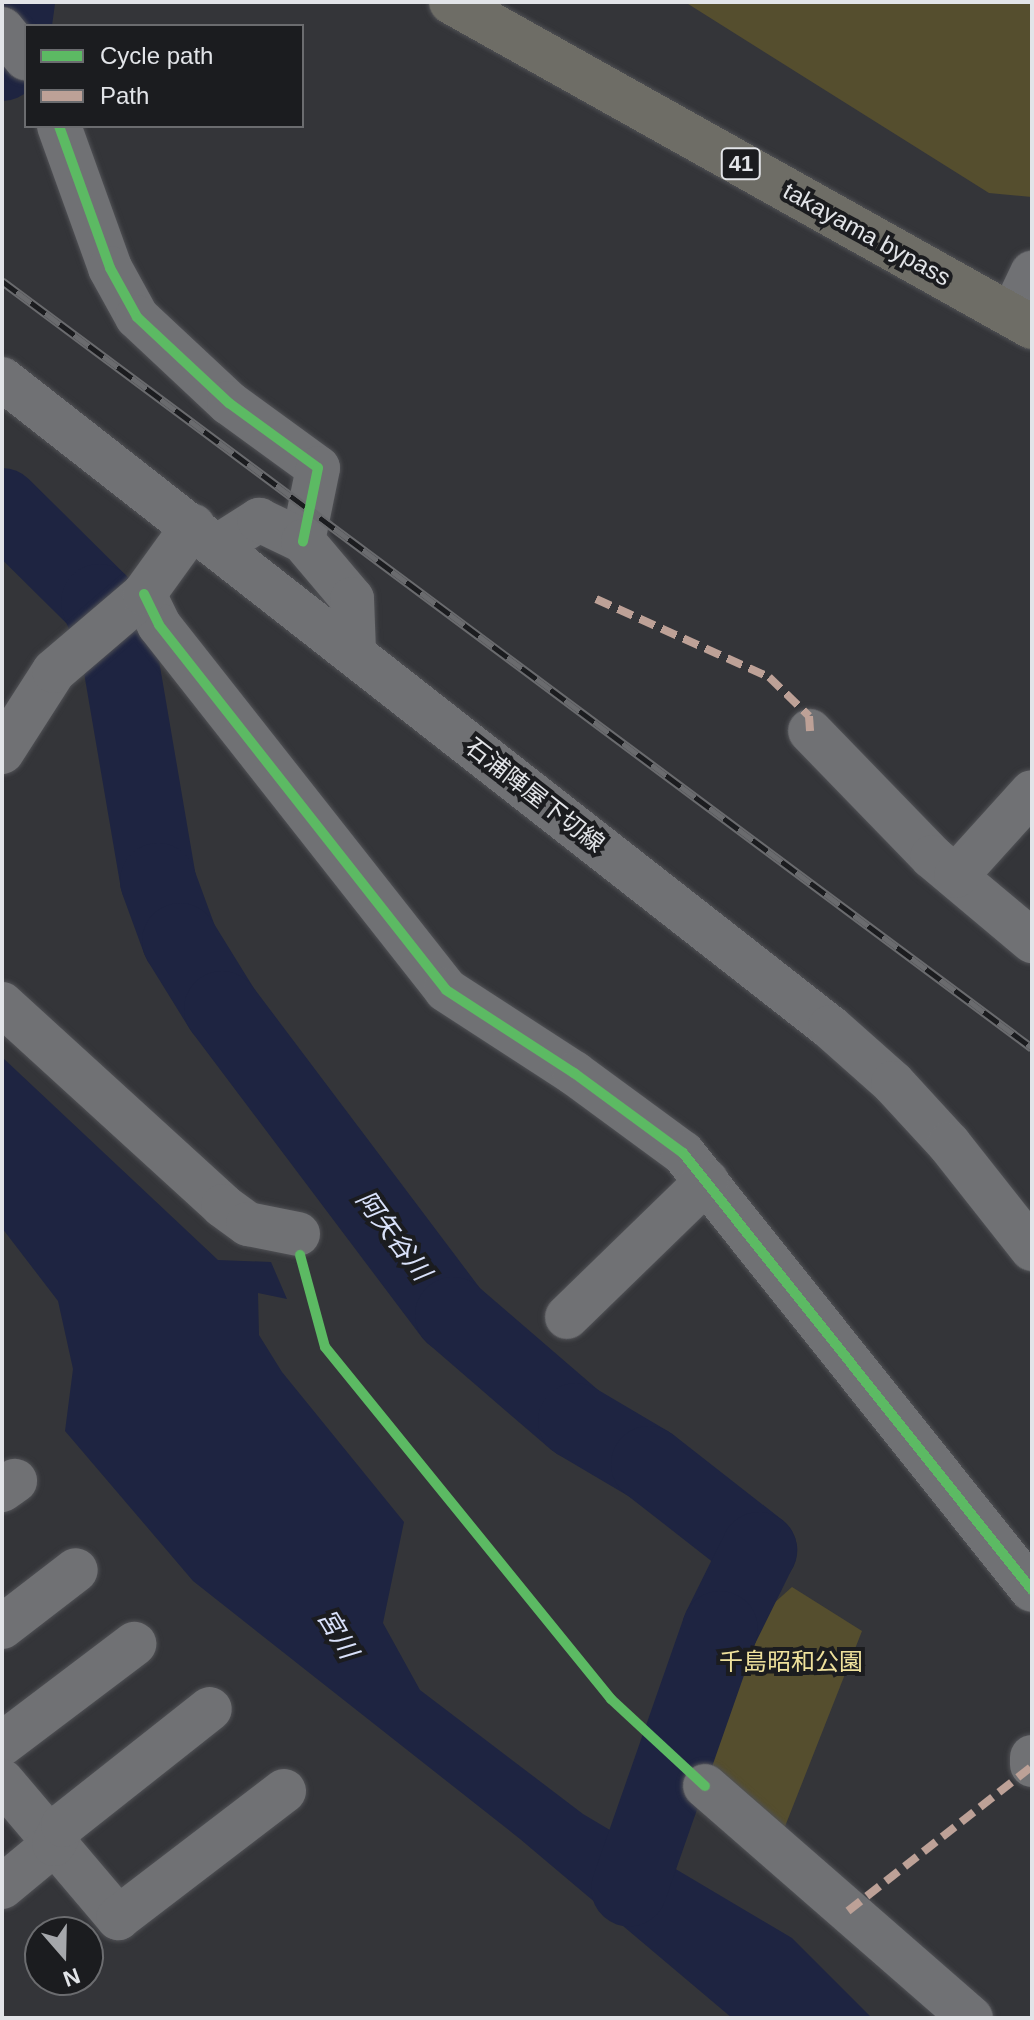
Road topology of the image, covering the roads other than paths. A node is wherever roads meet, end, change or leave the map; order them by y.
1 (451, 2) edge
2 (2, 29) edge
3 (24, 56) edge
4 (60, 128) edge
5 (1032, 273) edge
6 (1022, 321) edge
7 (2, 379) edge
8 (205, 536) junction
9 (303, 541) junction
10 (138, 600) junction
11 (354, 652) junction
12 (810, 731) dead end
13 (2, 752) edge
14 (1032, 792) edge
15 (956, 876) junction
16 (1032, 941) edge
17 (2, 1004) edge
18 (707, 1181) junction
19 (298, 1234) dead end
20 (1032, 1249) edge
21 (567, 1317) dead end
22 (1017, 1538) edge
23 (76, 1570) dead end
24 (1032, 1590) edge
25 (2, 1627) edge
26 (134, 1644) dead end
27 (210, 1709) dead end
28 (2, 1744) edge
29 (1032, 1757) edge
30 (1032, 1765) edge
31 (2, 1781) edge
32 (705, 1786) dead end
33 (284, 1791) dead end
34 (54, 1844) junction
35 (2, 1887) edge
36 (971, 2018) edge

1 - 6 highway, takayama bypass / 41
2 - 3 street
4 - 9 street
5 - 6 street
7 - 8 street, 石浦陣屋下切線
8 - 9 street
8 - 10 street
8 - 11 street, 石浦陣屋下切線
9 - 11 street
10 - 13 street
10 - 18 street
11 - 20 street, 石浦陣屋下切線
12 - 15 street
14 - 15 street
15 - 16 street
17 - 19 street
18 - 21 street
18 - 22 street
22 - 24 street
23 - 25 street
26 - 28 street
27 - 34 street
29 - 30 street
31 - 34 street
32 - 36 street
33 - 34 street
34 - 35 street

